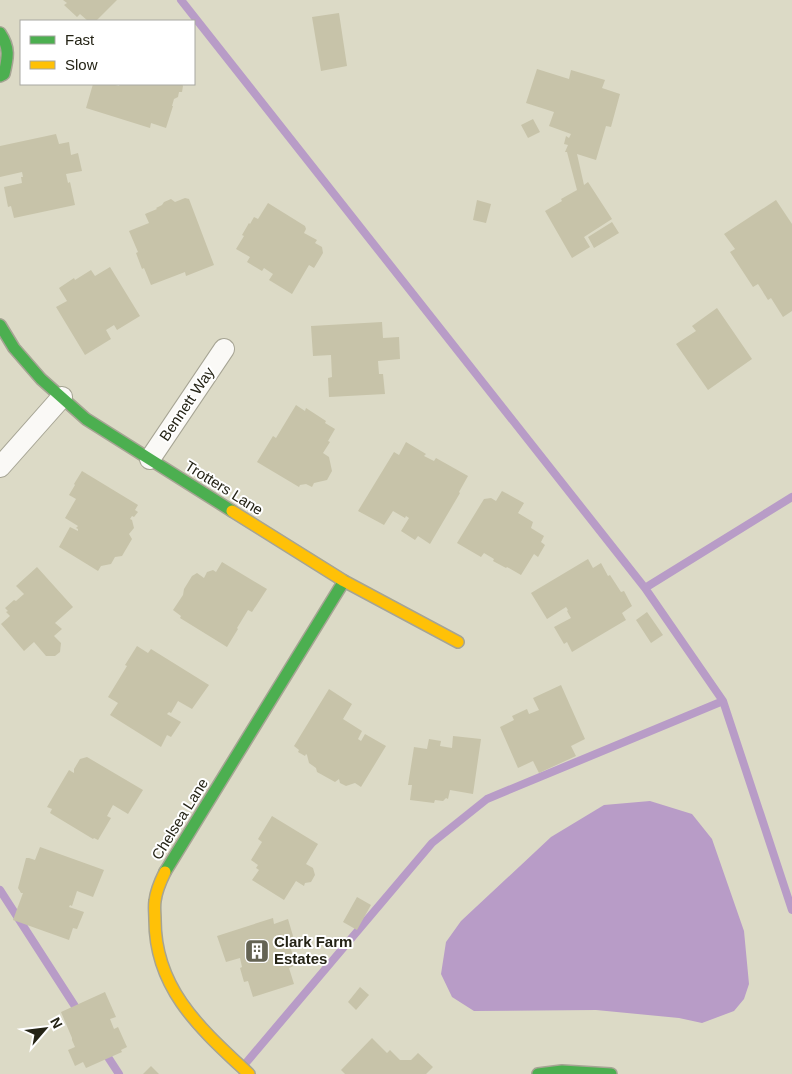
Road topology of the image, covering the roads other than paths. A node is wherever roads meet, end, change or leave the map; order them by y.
1 (0, 33) edge
2 (0, 76) edge
3 (0, 325) edge
4 (224, 349) dead end
5 (62, 397) junction
6 (150, 459) junction
7 (0, 467) edge
8 (344, 581) junction
9 (458, 642) dead end
10 (248, 1074) edge
11 (538, 1074) edge
12 (611, 1074) edge

1 - 2 street
3 - 5 street, Trotters Lane
4 - 6 street, Bennett Way
5 - 6 street, Trotters Lane
5 - 7 street
6 - 8 street, Trotters Lane
8 - 9 street, Trotters Lane
8 - 10 street, Chelsea Lane
11 - 12 street

